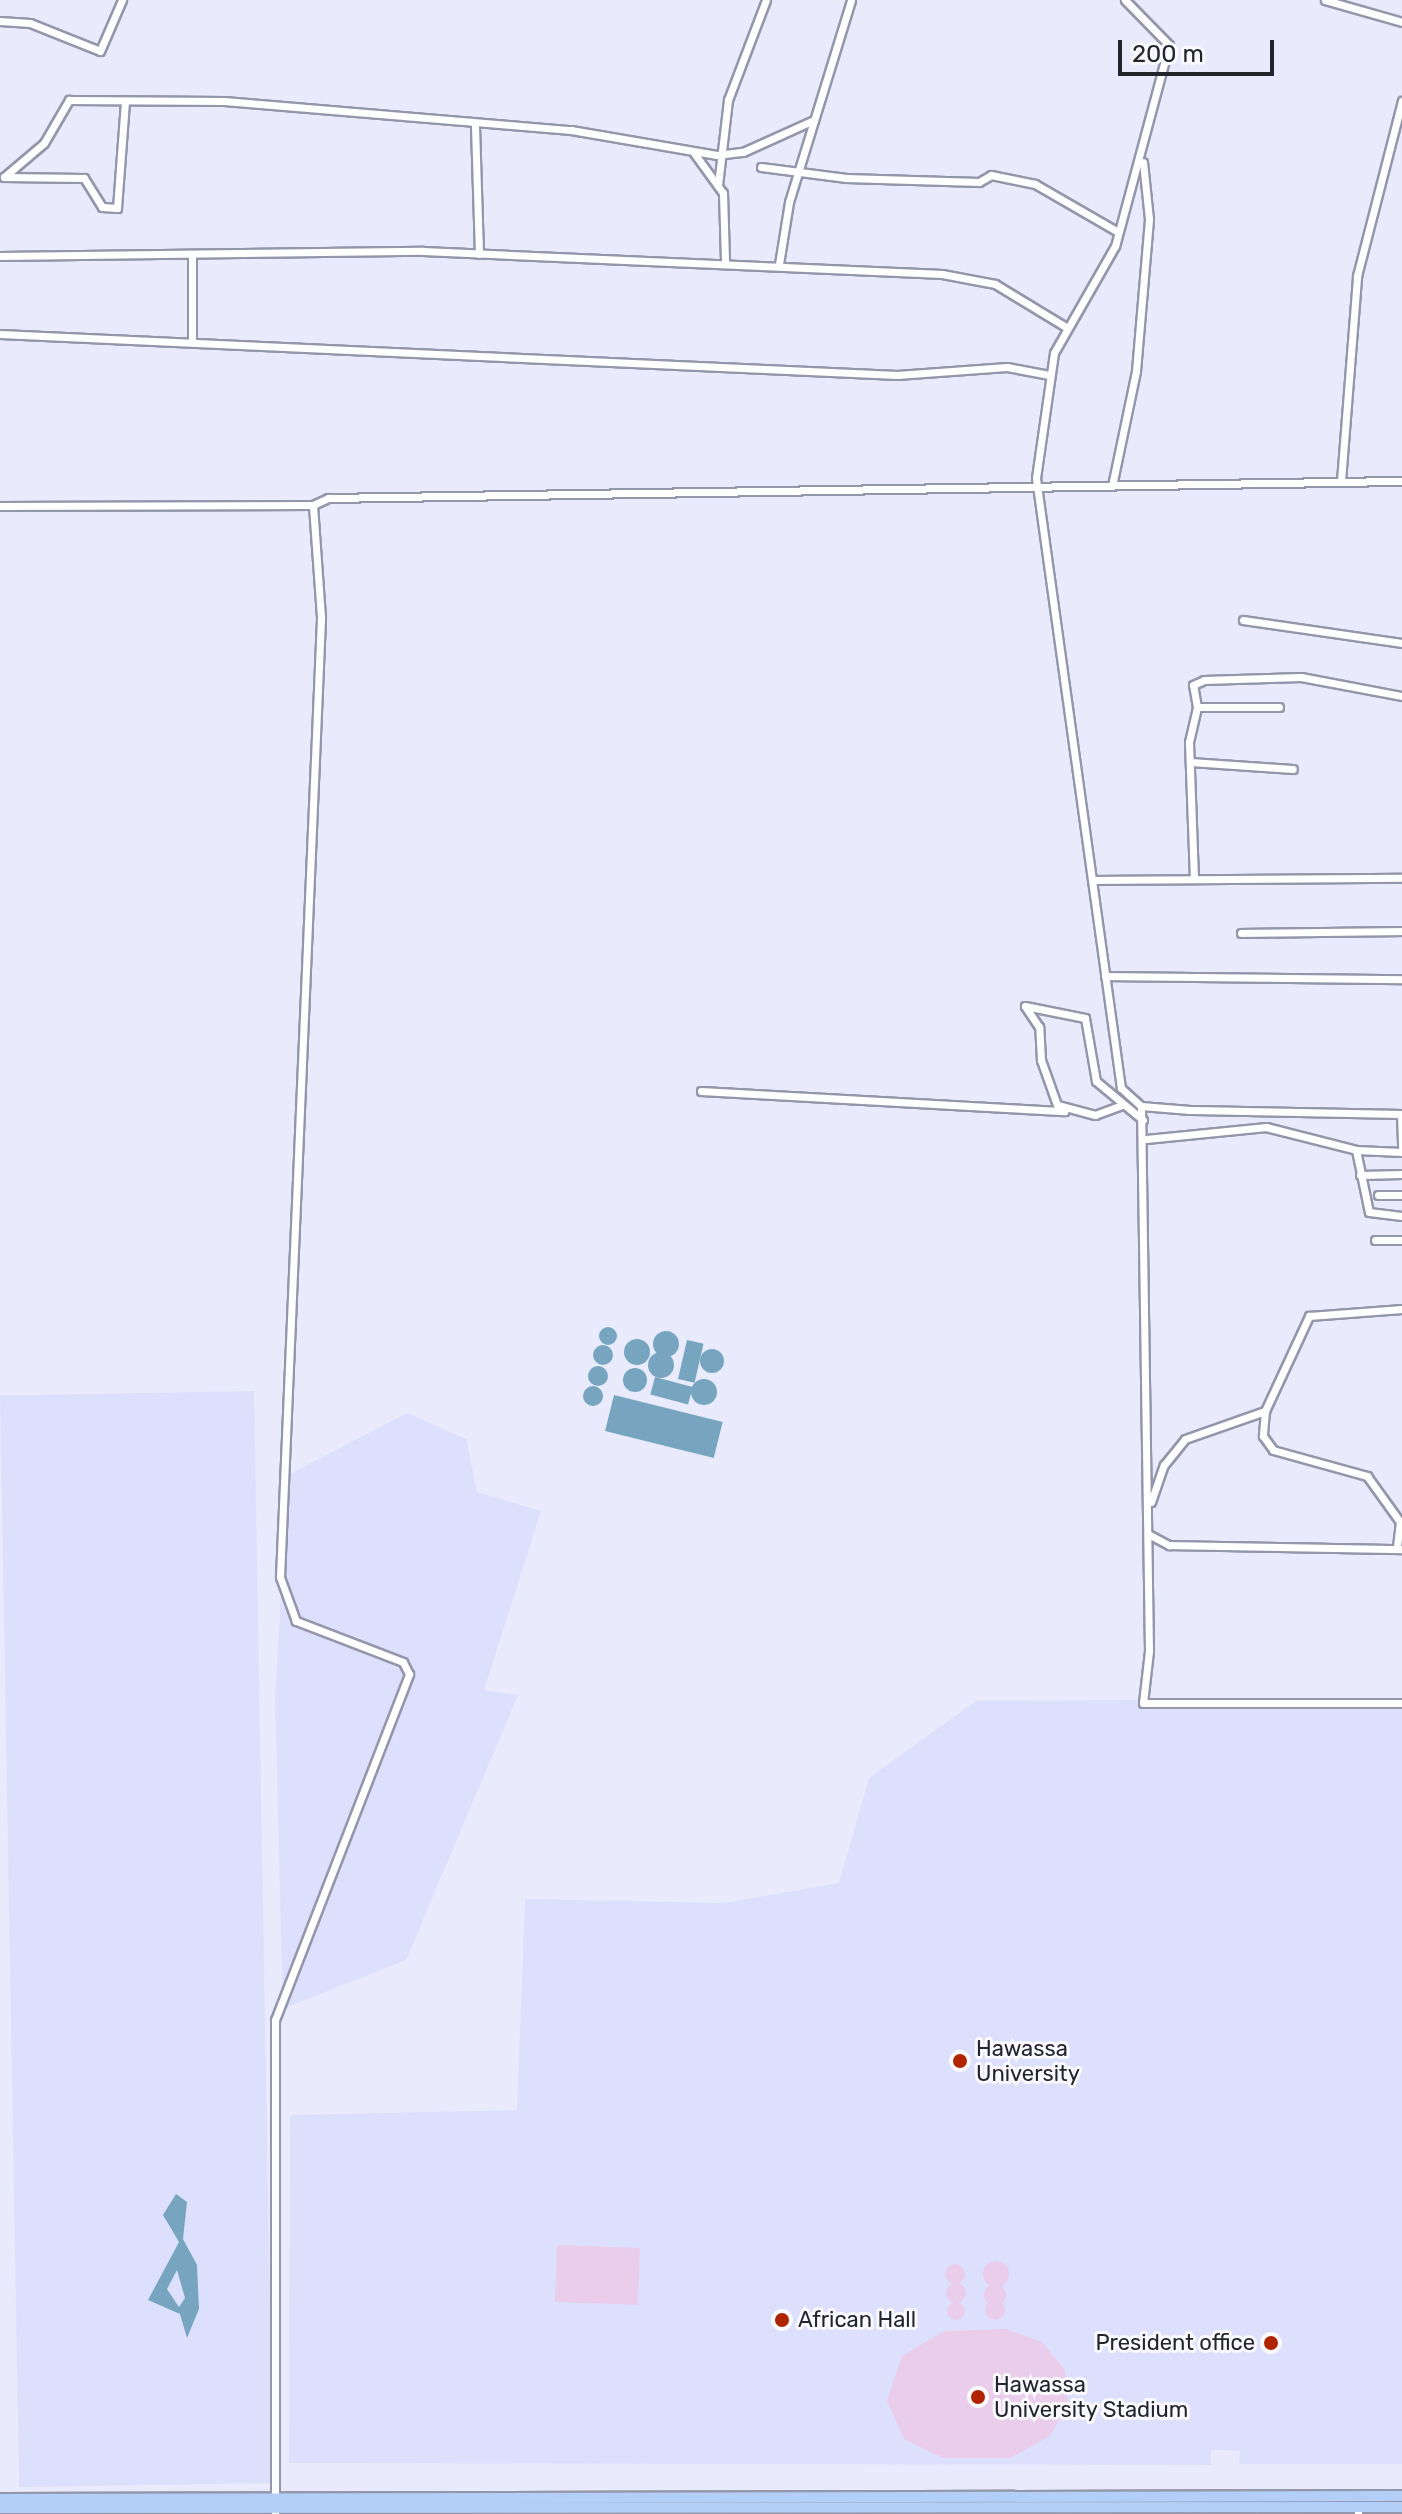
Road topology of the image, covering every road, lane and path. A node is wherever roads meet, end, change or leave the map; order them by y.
1 (122, 0) edge
2 (766, 0) edge
3 (851, 0) edge
4 (1125, 0) edge
5 (1325, 0) edge
6 (0, 21) edge
7 (1402, 22) edge
8 (1402, 101) edge
9 (125, 102) junction
10 (814, 120) junction
11 (475, 126) junction
12 (694, 153) junction
13 (717, 155) junction
14 (1143, 162) junction
15 (761, 167) dead end
16 (797, 172) junction
17 (2, 177) edge
18 (718, 185) junction
19 (1118, 232) junction
20 (479, 254) junction
21 (192, 255) junction
22 (0, 256) edge
23 (725, 260) junction
24 (779, 264) junction
25 (1064, 326) junction
26 (0, 334) edge
27 (192, 340) junction
28 (1049, 375) junction
29 (1341, 481) junction
30 (1402, 481) edge
31 (1112, 486) junction
32 (1041, 487) junction
33 (313, 505) junction
34 (0, 506) edge
35 (1243, 620) dead end
36 (1402, 643) edge
37 (1402, 696) edge
38 (1197, 707) junction
39 (1279, 707) dead end
40 (1190, 762) junction
41 (1293, 769) dead end
42 (1402, 878) edge
43 (1194, 879) junction
44 (1093, 880) junction
45 (1402, 931) edge
46 (1241, 933) dead end
47 (1105, 976) junction
48 (1402, 979) edge
49 (701, 1091) dead end
50 (1122, 1105) junction
51 (1141, 1106) junction
52 (1066, 1110) junction
53 (1401, 1114) edge
54 (1145, 1121) junction
55 (1146, 1139) junction
56 (1356, 1150) junction
57 (1402, 1151) edge
58 (1402, 1174) edge
59 (1360, 1175) junction
60 (1378, 1195) dead end
61 (1402, 1195) edge
62 (1402, 1216) edge
63 (1375, 1240) dead end
64 (1402, 1240) edge
65 (1402, 1309) edge
66 (1265, 1411) junction
67 (1148, 1516) junction
68 (1148, 1534) junction
69 (1399, 1548) edge
70 (1402, 1703) edge
71 (1402, 2496) edge
72 (0, 2499) edge
73 (867, 2504) edge
74 (275, 2507) edge
75 (1402, 2507) edge
76 (0, 2508) edge
77 (732, 2510) edge
78 (1002, 2510) edge

1 - 6 street
2 - 13 street
3 - 10 street
4 - 14 street
5 - 7 street
8 - 29 street
9 - 11 street
9 - 17 street
9 - 17 street
10 - 13 street
10 - 16 street
11 - 12 street
11 - 20 street
12 - 13 street
12 - 18 street
13 - 18 street
14 - 19 street
14 - 31 street
15 - 16 street
16 - 19 street
16 - 24 street
18 - 23 street
19 - 25 street
20 - 21 street
20 - 23 street
21 - 22 street
21 - 27 street
23 - 24 street
24 - 25 street
25 - 28 street
26 - 27 street
27 - 28 street
28 - 32 street
29 - 30 street
29 - 31 street
31 - 32 street
32 - 33 street
32 - 44 street
33 - 34 street
33 - 74 street
35 - 36 street
37 - 38 street
38 - 39 street
38 - 40 street
40 - 41 street
40 - 43 street
42 - 43 street
43 - 44 street
44 - 47 street
45 - 46 street
47 - 48 street
47 - 51 street
49 - 52 street
50 - 52 street
50 - 52 street
50 - 54 street
51 - 53 street
51 - 54 street
53 - 57 street
54 - 55 street
55 - 56 street
55 - 67 street
56 - 57 street
56 - 59 street
58 - 59 street
59 - 62 street
60 - 61 street
63 - 64 street
65 - 66 street
66 - 67 street
66 - 69 street
67 - 68 street
68 - 69 street
68 - 70 street
71 - 73 highway
72 - 74 highway
73 - 74 highway
73 - 77 highway
73 - 78 highway
74 - 76 highway
74 - 77 highway
75 - 78 highway

